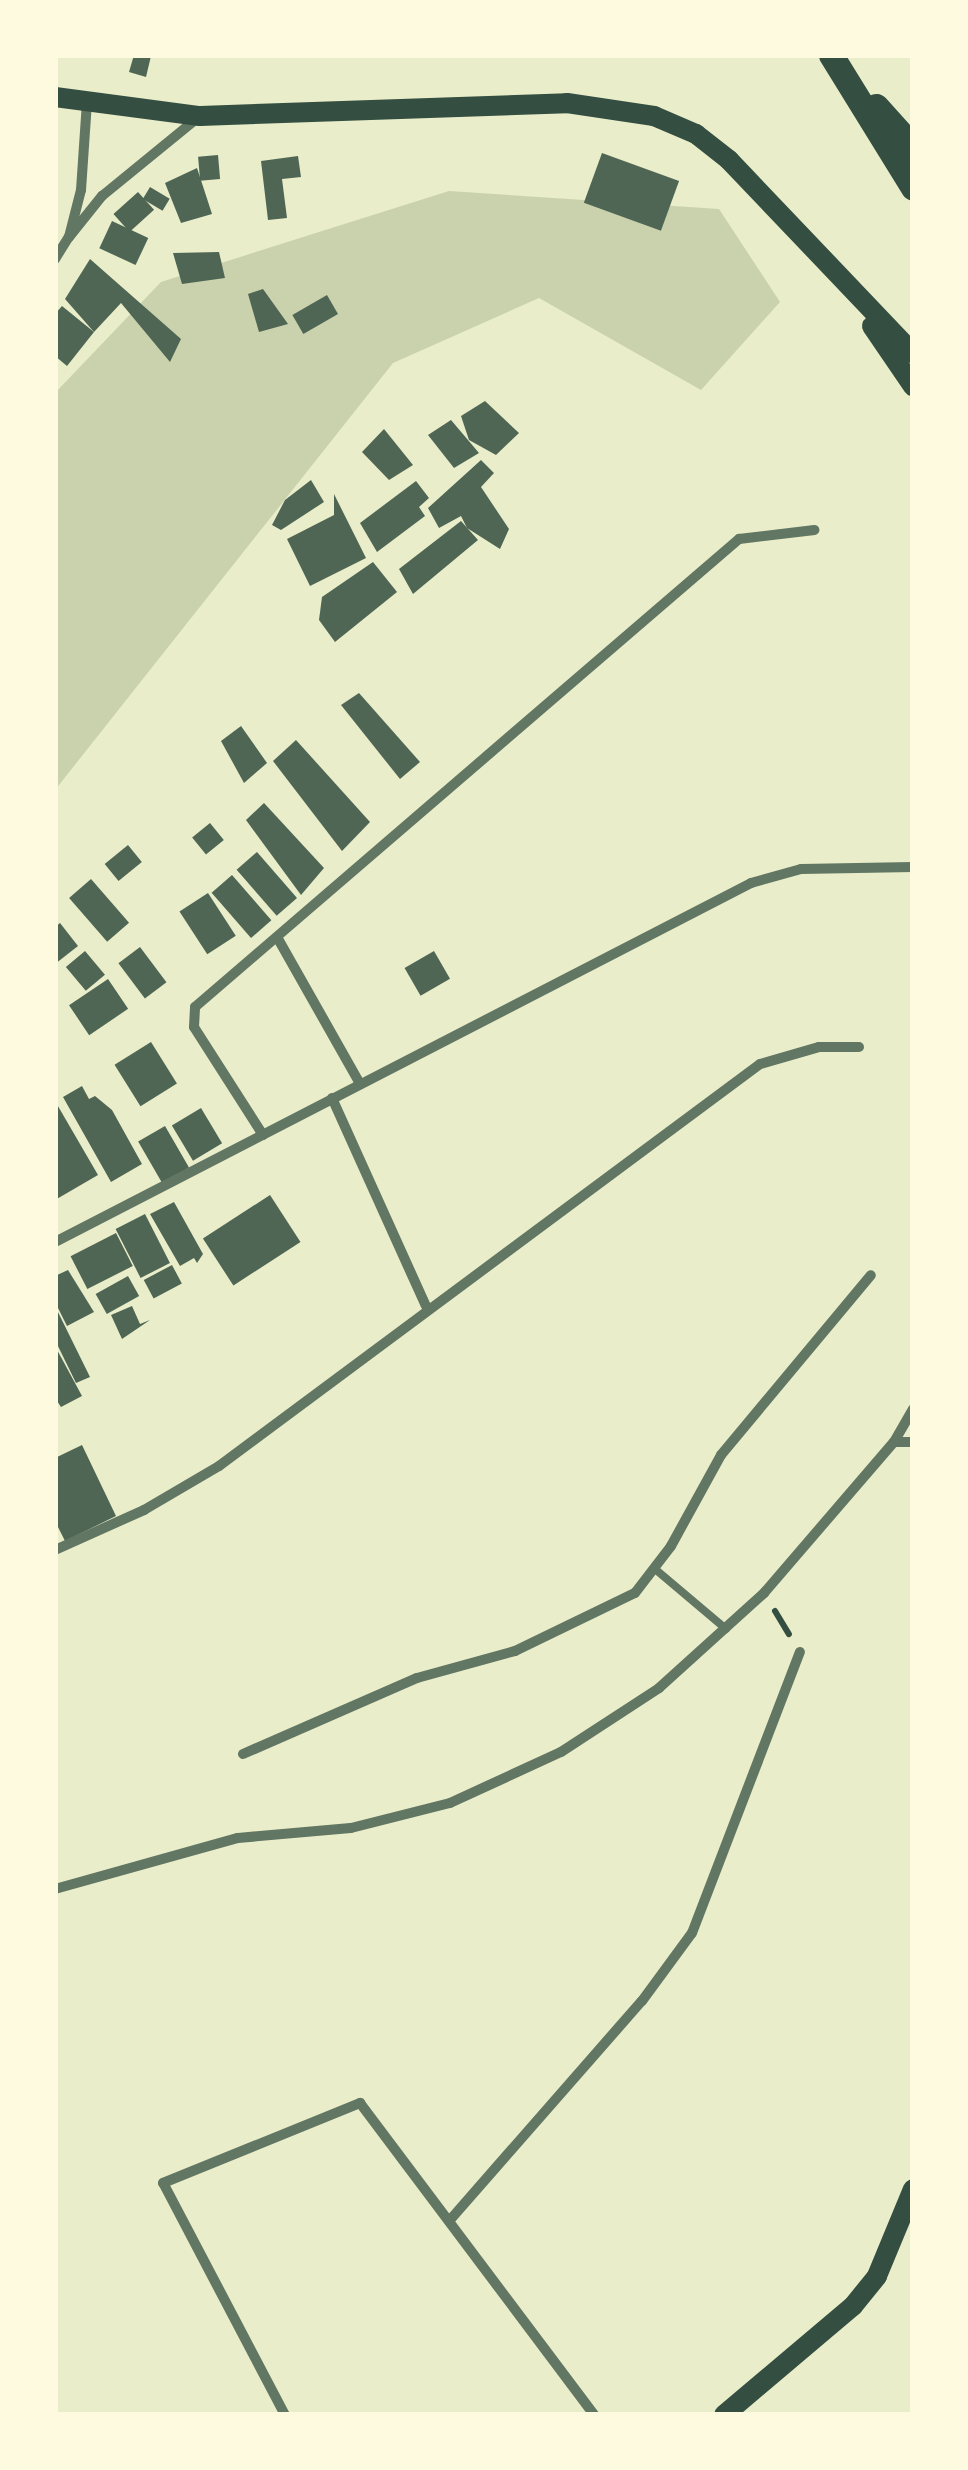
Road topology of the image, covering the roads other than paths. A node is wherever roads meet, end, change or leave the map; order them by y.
1 (833, 58) edge
2 (55, 97) edge
3 (87, 104) junction
4 (200, 116) junction
5 (913, 147) edge
6 (913, 188) edge
7 (69, 237) junction
8 (55, 259) edge
9 (842, 284) junction
10 (913, 354) edge
11 (913, 386) edge
12 (814, 530) dead end
13 (913, 866) edge
14 (277, 938) junction
15 (859, 1048) dead end
16 (360, 1084) junction
17 (332, 1098) junction
18 (262, 1135) junction
19 (55, 1242) edge
20 (871, 1275) dead end
21 (426, 1306) junction
22 (913, 1408) edge
23 (894, 1442) junction
24 (913, 1442) edge
25 (55, 1550) edge
26 (655, 1570) junction
27 (726, 1630) junction
28 (800, 1652) road end
29 (243, 1754) dead end
30 (55, 1889) edge
31 (913, 2190) edge
32 (450, 2220) junction
33 (285, 2415) edge
34 (594, 2415) edge
35 (724, 2415) edge

1 - 5 main road
1 - 6 main road
2 - 3 main road
3 - 4 main road
3 - 7 street
4 - 7 street
4 - 9 main road
7 - 8 street
9 - 10 main road
9 - 11 main road
12 - 14 street
13 - 16 street
14 - 16 street
14 - 18 street
15 - 21 street
16 - 17 street
17 - 18 street
17 - 21 street
18 - 19 street
20 - 26 street
21 - 25 street
22 - 23 street
23 - 24 street
23 - 27 street
26 - 27 lane
26 - 29 street
27 - 30 street
28 - 32 street
31 - 35 main road
32 - 33 street
32 - 34 street

